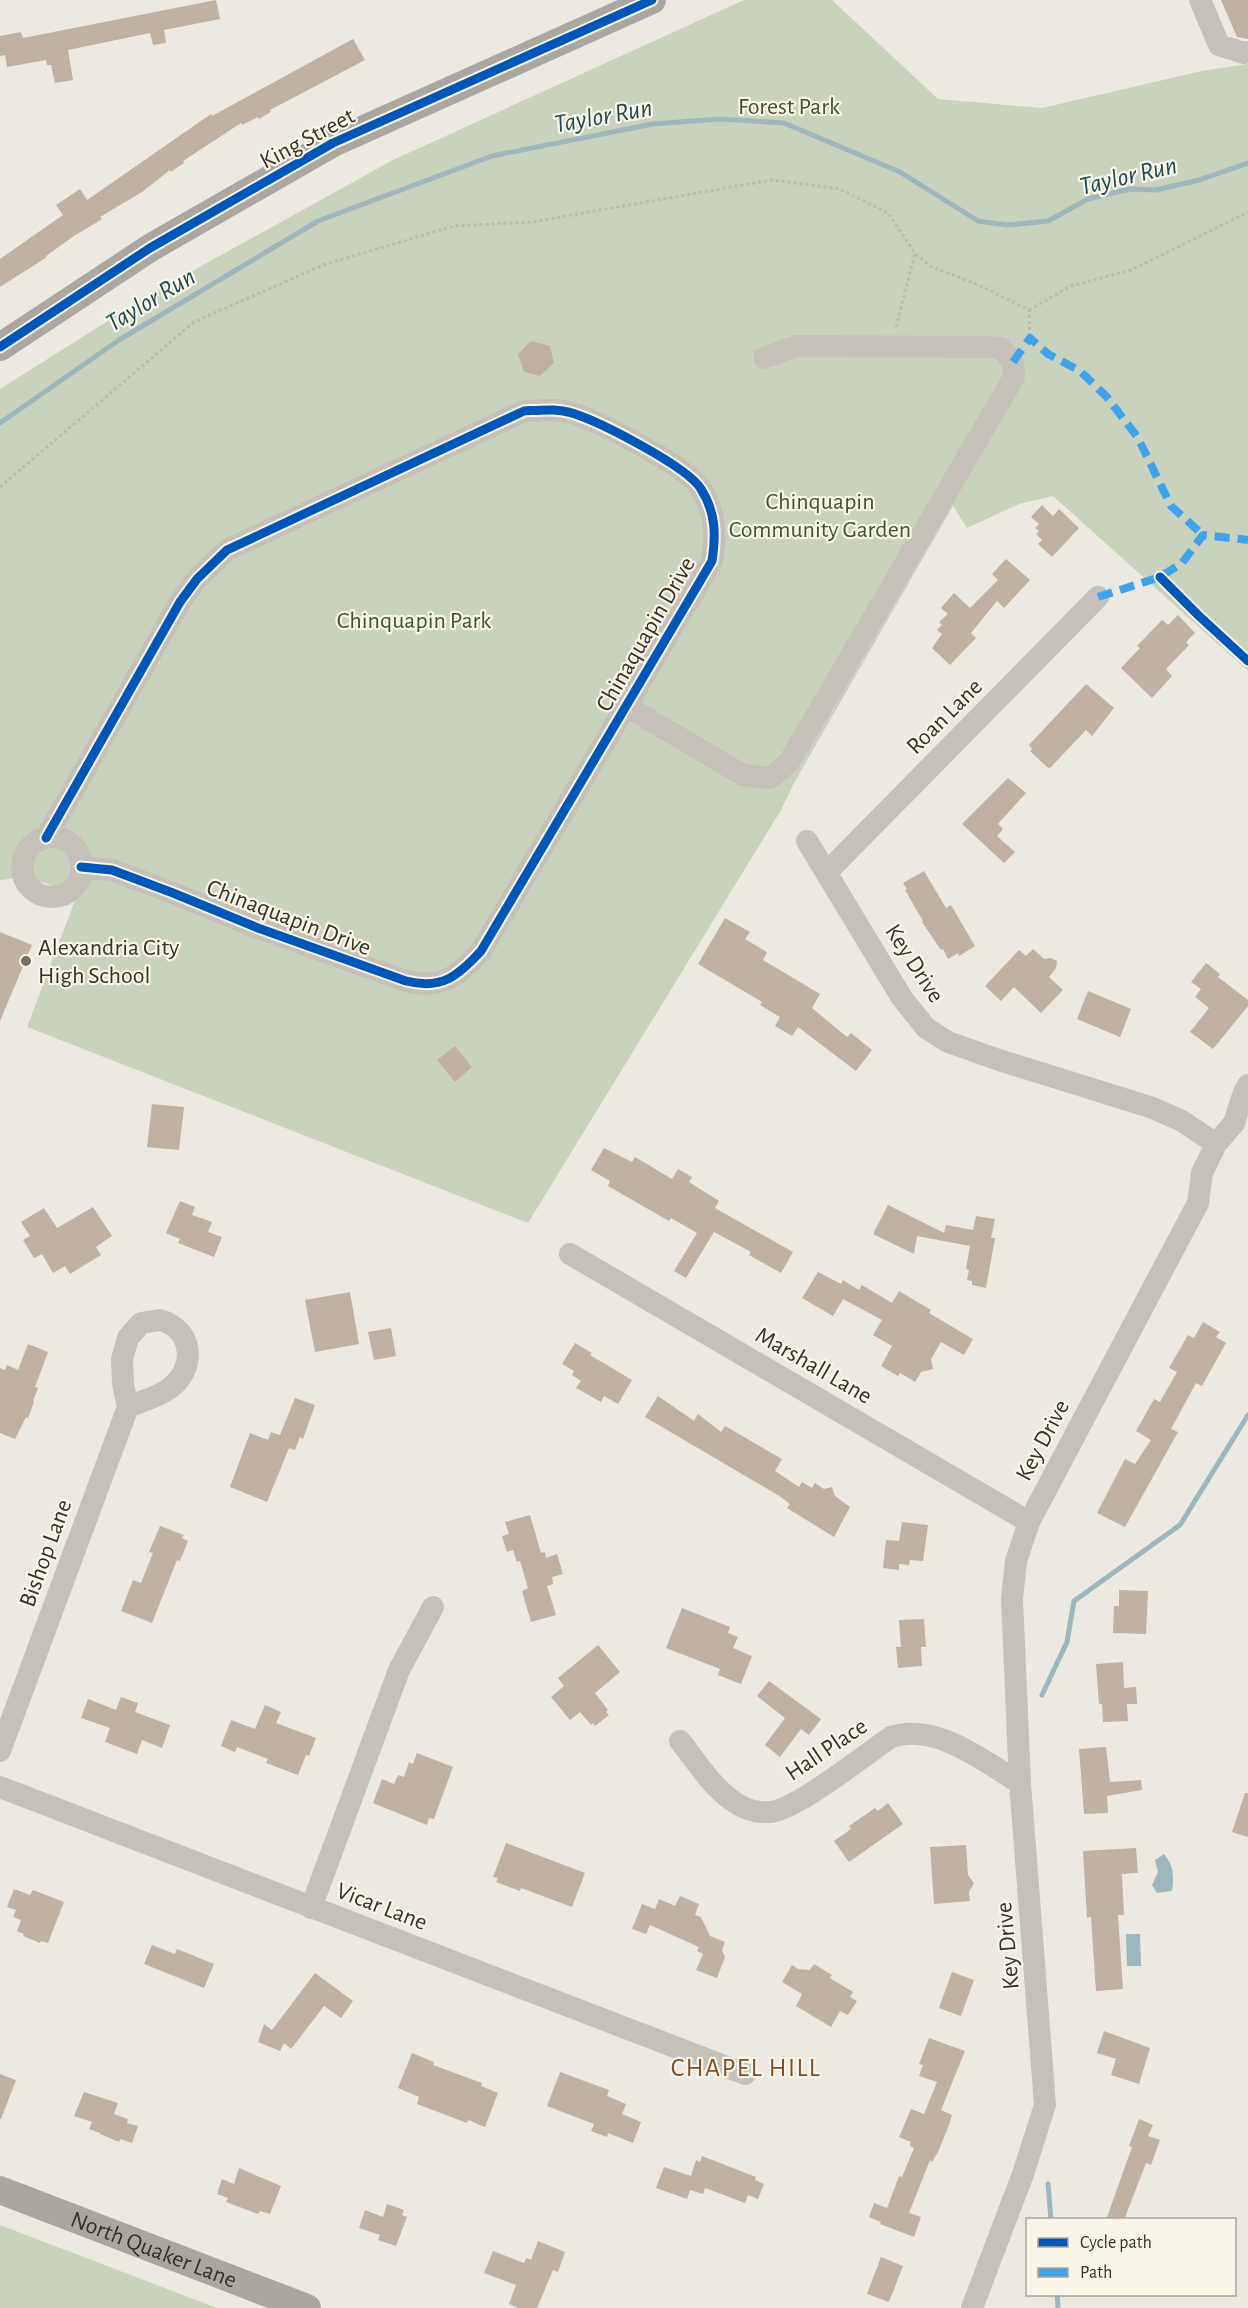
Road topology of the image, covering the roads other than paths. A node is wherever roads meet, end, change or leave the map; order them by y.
1 (652, 0) edge
2 (1200, 0) edge
3 (1248, 52) edge
4 (0, 347) edge
5 (764, 358) dead end
6 (1098, 597) dead end
7 (626, 706) junction
8 (46, 838) junction
9 (807, 841) dead end
10 (11, 864) edge
11 (81, 867) junction
12 (827, 872) junction
13 (1248, 1085) edge
14 (1241, 1120) edge
15 (1216, 1144) junction
16 (570, 1254) dead end
17 (128, 1407) dead end
18 (1029, 1522) junction
19 (433, 1606) dead end
20 (680, 1741) dead end
21 (0, 1751) edge
22 (1020, 1783) junction
23 (0, 1787) edge
24 (311, 1908) junction
25 (745, 2074) dead end
26 (0, 2190) edge
27 (308, 2308) edge
28 (972, 2308) edge

1 - 4 main road, King Street
2 - 3 street
5 - 7 street
6 - 12 street, Roan Lane
7 - 8 street, Chinaquapin Drive
7 - 11 street, Chinaquapin Drive
8 - 10 street, Chinaquapin Drive
8 - 11 street
9 - 12 street, Key Drive
10 - 11 street, Chinaquapin Drive
12 - 15 street, Key Drive
13 - 14 street
14 - 15 street
15 - 18 street, Key Drive
16 - 18 street, Marshall Lane
17 - 21 street, Bishop Lane
18 - 22 street, Key Drive
19 - 24 street
20 - 22 street, Hall Place
22 - 28 street, Key Drive
23 - 24 street, Vicar Lane
24 - 25 street, Vicar Lane
26 - 27 main road, North Quaker Lane

